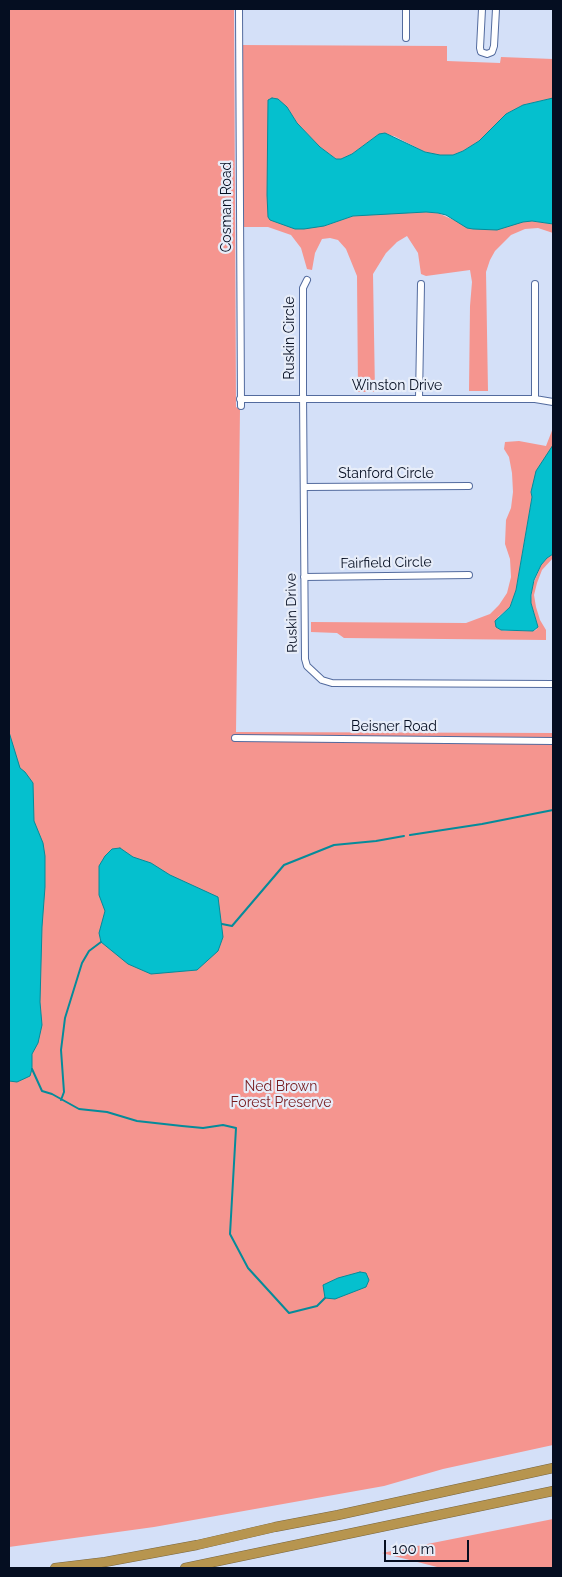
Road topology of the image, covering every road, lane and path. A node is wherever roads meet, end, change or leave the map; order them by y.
1 (239, 9) edge
2 (406, 9) edge
3 (482, 9) edge
4 (496, 9) edge
5 (406, 38) dead end
6 (307, 280) dead end
7 (421, 284) dead end
8 (534, 284) dead end
9 (303, 398) junction
10 (420, 398) junction
11 (535, 399) junction
12 (553, 402) edge
13 (240, 403) joint
14 (469, 486) dead end
15 (304, 487) junction
16 (469, 575) dead end
17 (304, 577) junction
18 (553, 684) edge
19 (235, 738) dead end
20 (553, 741) edge
21 (553, 1468) edge
22 (553, 1491) edge
23 (54, 1568) edge
24 (185, 1568) edge

1 - 13 street, Cosman Road
2 - 5 street
3 - 4 street
6 - 9 street, Ruskin Circle
7 - 10 street
8 - 11 street
9 - 10 street, Winston Drive
9 - 13 street, Winston Drive
9 - 15 street, Ruskin Drive
10 - 11 street, Winston Drive
11 - 12 street, Winston Drive
14 - 15 street, Stanford Circle
15 - 17 street, Ruskin Drive
16 - 17 street, Fairfield Circle
17 - 18 street, Ruskin Drive
19 - 20 street, Beisner Road
21 - 23 highway
22 - 24 highway

